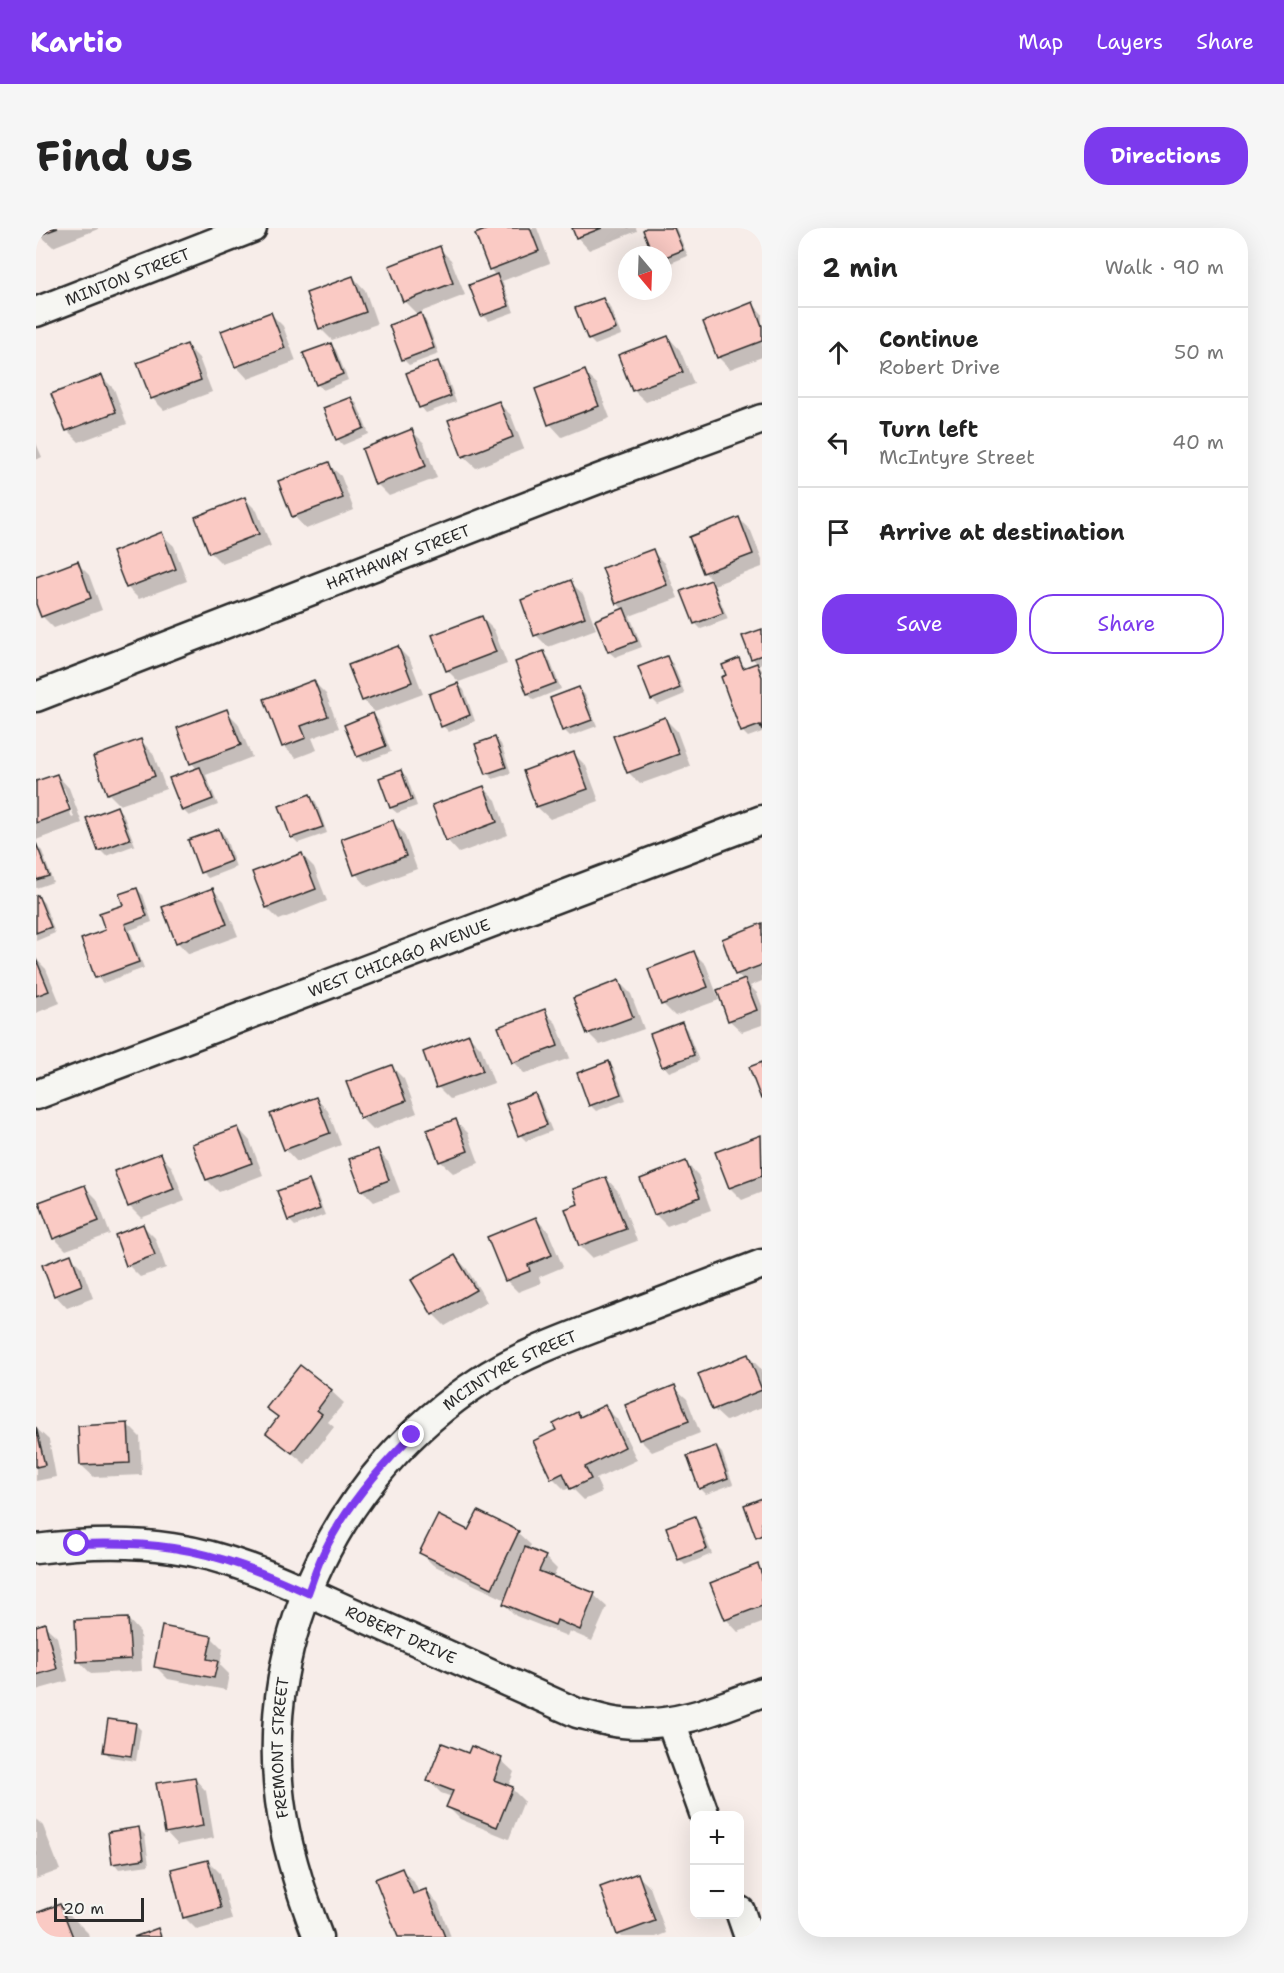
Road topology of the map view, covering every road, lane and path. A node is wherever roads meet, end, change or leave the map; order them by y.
1 (252, 228) edge
2 (36, 312) edge
3 (762, 419) edge
4 (36, 697) edge
5 (762, 820) edge
6 (36, 1095) edge
7 (762, 1264) edge
8 (36, 1549) edge
9 (308, 1593) junction
10 (762, 1692) edge
11 (671, 1722) junction
12 (704, 1811) edge
13 (743, 1919) edge
14 (318, 1937) edge
15 (749, 1937) edge

1 - 2 street, MINTON STREET
3 - 4 street, HATHAWAY STREET
5 - 6 street, WEST CHICAGO AVENUE
7 - 9 street, MCINTYRE STREET
8 - 9 street, ROBERT DRIVE
9 - 11 street, ROBERT DRIVE
9 - 14 street, FREMONT STREET
10 - 11 street, ROBERT DRIVE
11 - 12 street
13 - 15 street

